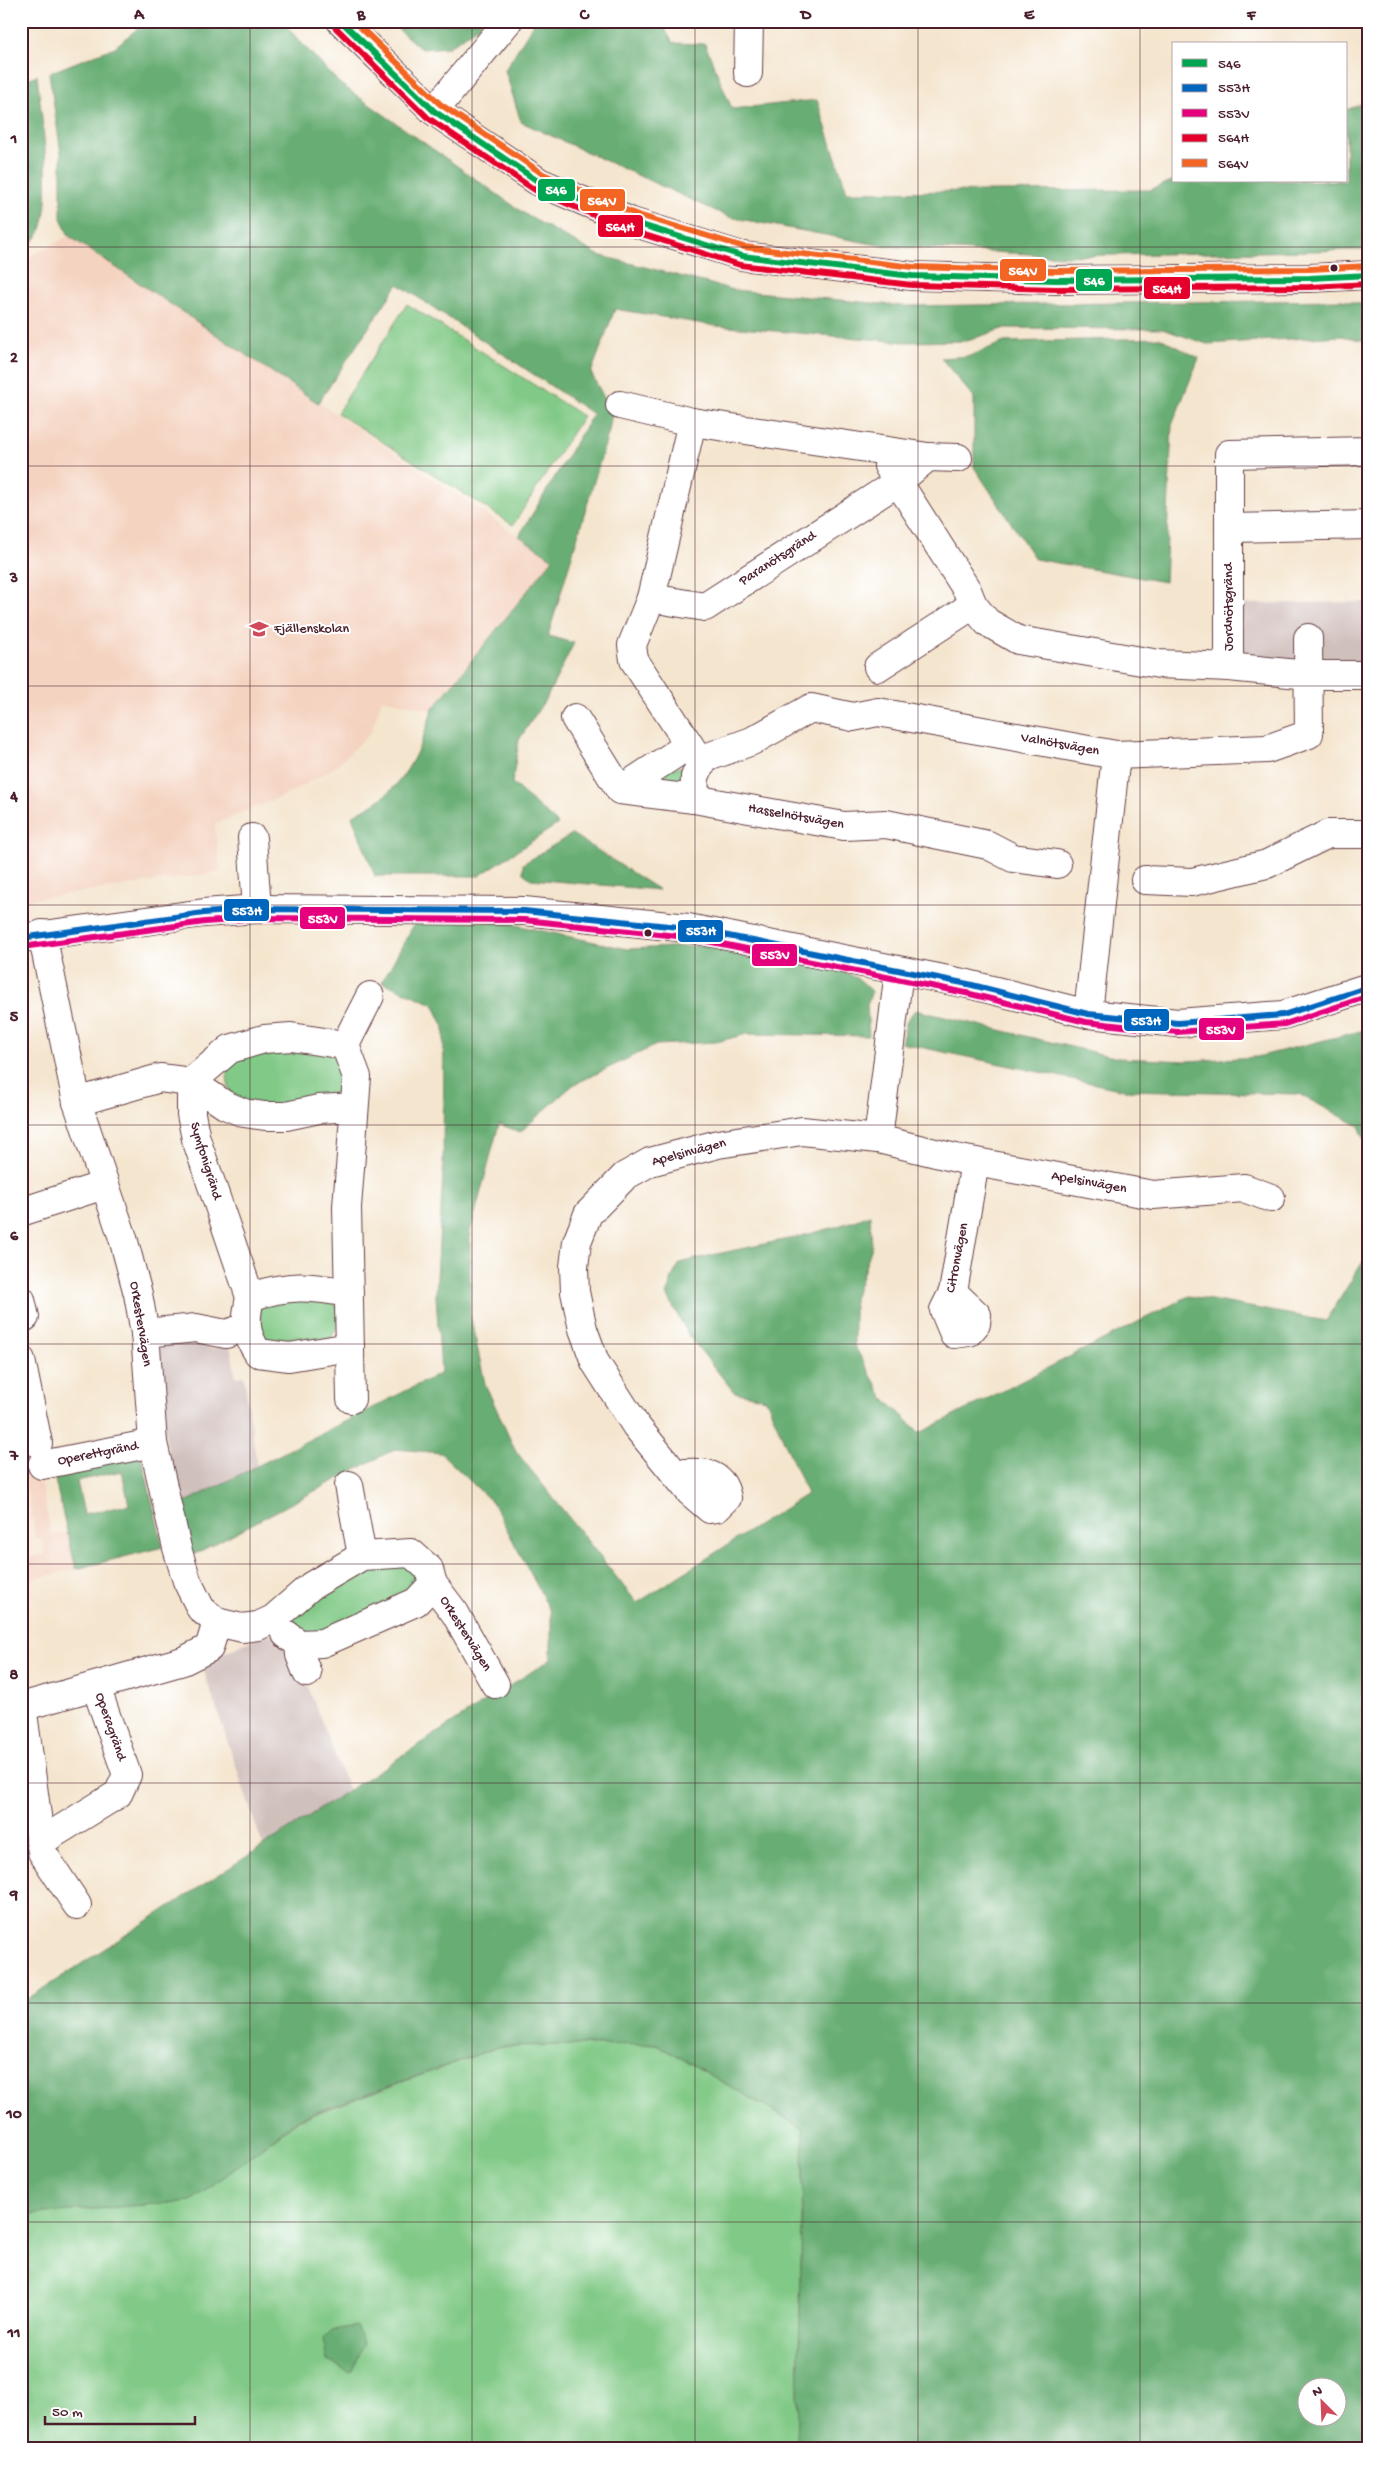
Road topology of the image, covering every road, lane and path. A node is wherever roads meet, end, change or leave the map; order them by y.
1 (341, 21) edge
2 (508, 21) edge
3 (749, 21) edge
4 (748, 74) dead end
5 (434, 111) junction
6 (1369, 275) edge
7 (620, 405) dead end
8 (692, 422) junction
9 (879, 450) junction
10 (1369, 451) edge
11 (928, 457) junction
12 (958, 458) dead end
13 (898, 482) junction
14 (1369, 525) edge
15 (1230, 528) junction
16 (651, 598) junction
17 (974, 605) junction
18 (1308, 638) dead end
19 (878, 667) dead end
20 (1229, 667) junction
21 (1308, 675) junction
22 (1369, 675) edge
23 (575, 718) dead end
24 (695, 754) junction
25 (1116, 755) junction
26 (620, 790) junction
27 (694, 798) junction
28 (1369, 834) edge
29 (252, 838) dead end
30 (1057, 864) dead end
31 (1145, 880) dead end
32 (257, 909) junction
33 (31, 936) edge
34 (900, 971) junction
35 (1369, 987) edge
36 (370, 996) dead end
37 (1088, 1014) junction
38 (344, 1045) junction
39 (191, 1082) junction
40 (77, 1102) junction
41 (354, 1107) junction
42 (878, 1139) junction
43 (975, 1162) junction
44 (104, 1185) junction
45 (1271, 1198) dead end
46 (21, 1212) edge
47 (349, 1294) junction
48 (250, 1297) junction
49 (247, 1327) junction
50 (969, 1332) dead end
51 (145, 1333) junction
52 (350, 1347) junction
53 (21, 1360) edge
54 (351, 1399) dead end
55 (153, 1443) junction
56 (349, 1485) dead end
57 (710, 1508) dead end
58 (362, 1556) junction
59 (433, 1584) junction
60 (273, 1619) junction
61 (217, 1622) junction
62 (299, 1644) junction
63 (308, 1673) dead end
64 (496, 1684) dead end
65 (96, 1687) junction
66 (22, 1707) edge
67 (40, 1842) junction
68 (77, 1905) dead end

1 - 5 street
2 - 5 street
3 - 4 street
5 - 6 street
7 - 8 street
8 - 9 street
8 - 16 street
9 - 11 street
9 - 13 street
10 - 15 street, Jordnötsgränd
11 - 12 street
11 - 13 street, Paranötsgränd
13 - 16 street, Paranötsgränd
13 - 17 street
14 - 15 street
15 - 20 street, Jordnötsgränd
16 - 24 street
17 - 19 street
17 - 20 street
18 - 21 street
20 - 21 street, Jordnötsgränd
21 - 22 street, Jordnötsgränd
21 - 25 street, Valnötsvägen
23 - 26 street
24 - 25 street, Valnötsvägen
24 - 26 street
24 - 27 street
25 - 37 street
26 - 27 street, Hasselnötsvägen
27 - 30 street, Hasselnötsvägen
28 - 31 street
29 - 32 street
32 - 33 street
32 - 34 street
33 - 40 street, Orkestervägen
34 - 37 street
34 - 42 street
35 - 37 street
36 - 38 street
38 - 39 street
38 - 41 street
39 - 40 street
39 - 41 street
39 - 48 street, Symfonigränd
40 - 44 street, Orkestervägen
41 - 47 street
42 - 43 street, Apelsinvägen
42 - 57 street, Apelsinvägen
43 - 45 street, Apelsinvägen
43 - 50 street, Citronvägen
44 - 46 street
44 - 51 street, Orkestervägen
47 - 48 street
47 - 52 street
48 - 49 street
49 - 51 street
49 - 52 street
51 - 55 street, Orkestervägen
52 - 54 street
53 - 55 street, Operettgränd
55 - 61 street, Orkestervägen
56 - 58 street
58 - 59 street, Orkestervägen
58 - 60 street, Orkestervägen
59 - 62 street, Orkestervägen
59 - 64 street, Orkestervägen
60 - 61 street, Orkestervägen
60 - 62 street
61 - 65 street, Operagränd
62 - 63 street
65 - 66 street, Operagränd
65 - 67 street, Operagränd
66 - 67 street, Operagränd
67 - 68 street, Operagränd

